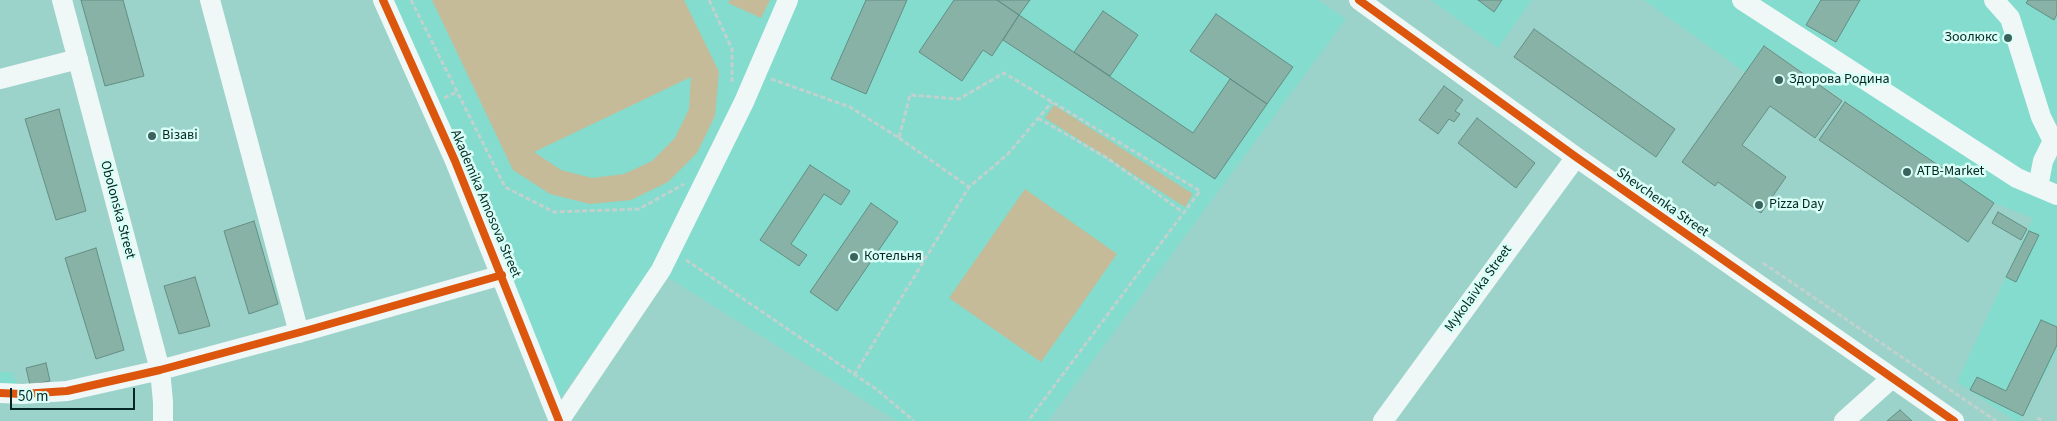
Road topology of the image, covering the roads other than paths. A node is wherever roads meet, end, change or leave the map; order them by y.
1 (62, 0) edge
2 (210, 0) edge
3 (383, 0) edge
4 (788, 0) edge
5 (1359, 0) edge
6 (1742, 0) edge
7 (1994, 0) edge
8 (78, 59) junction
9 (0, 79) edge
10 (1576, 158) junction
11 (2038, 187) junction
12 (2057, 195) edge
13 (502, 275) junction
14 (299, 333) junction
15 (160, 370) junction
16 (1892, 378) junction
17 (0, 393) edge
18 (163, 421) edge
19 (559, 421) edge
20 (1383, 421) edge
21 (1844, 421) edge
22 (1954, 421) edge

1 - 8 street, Obolonska Street
2 - 14 street
3 - 13 street, Akademika Amosova Street
4 - 19 street
5 - 10 street, Shevchenka Street
6 - 11 street
7 - 11 street
8 - 9 street
8 - 15 street, Obolonska Street
10 - 16 street, Shevchenka Street
10 - 20 street, Mykolaivka Street
11 - 12 street
13 - 14 street
13 - 19 street, Akademika Amosova Street
14 - 15 street
15 - 17 street
15 - 18 street, Obolonska Street
16 - 21 street
16 - 22 street, Shevchenka Street

